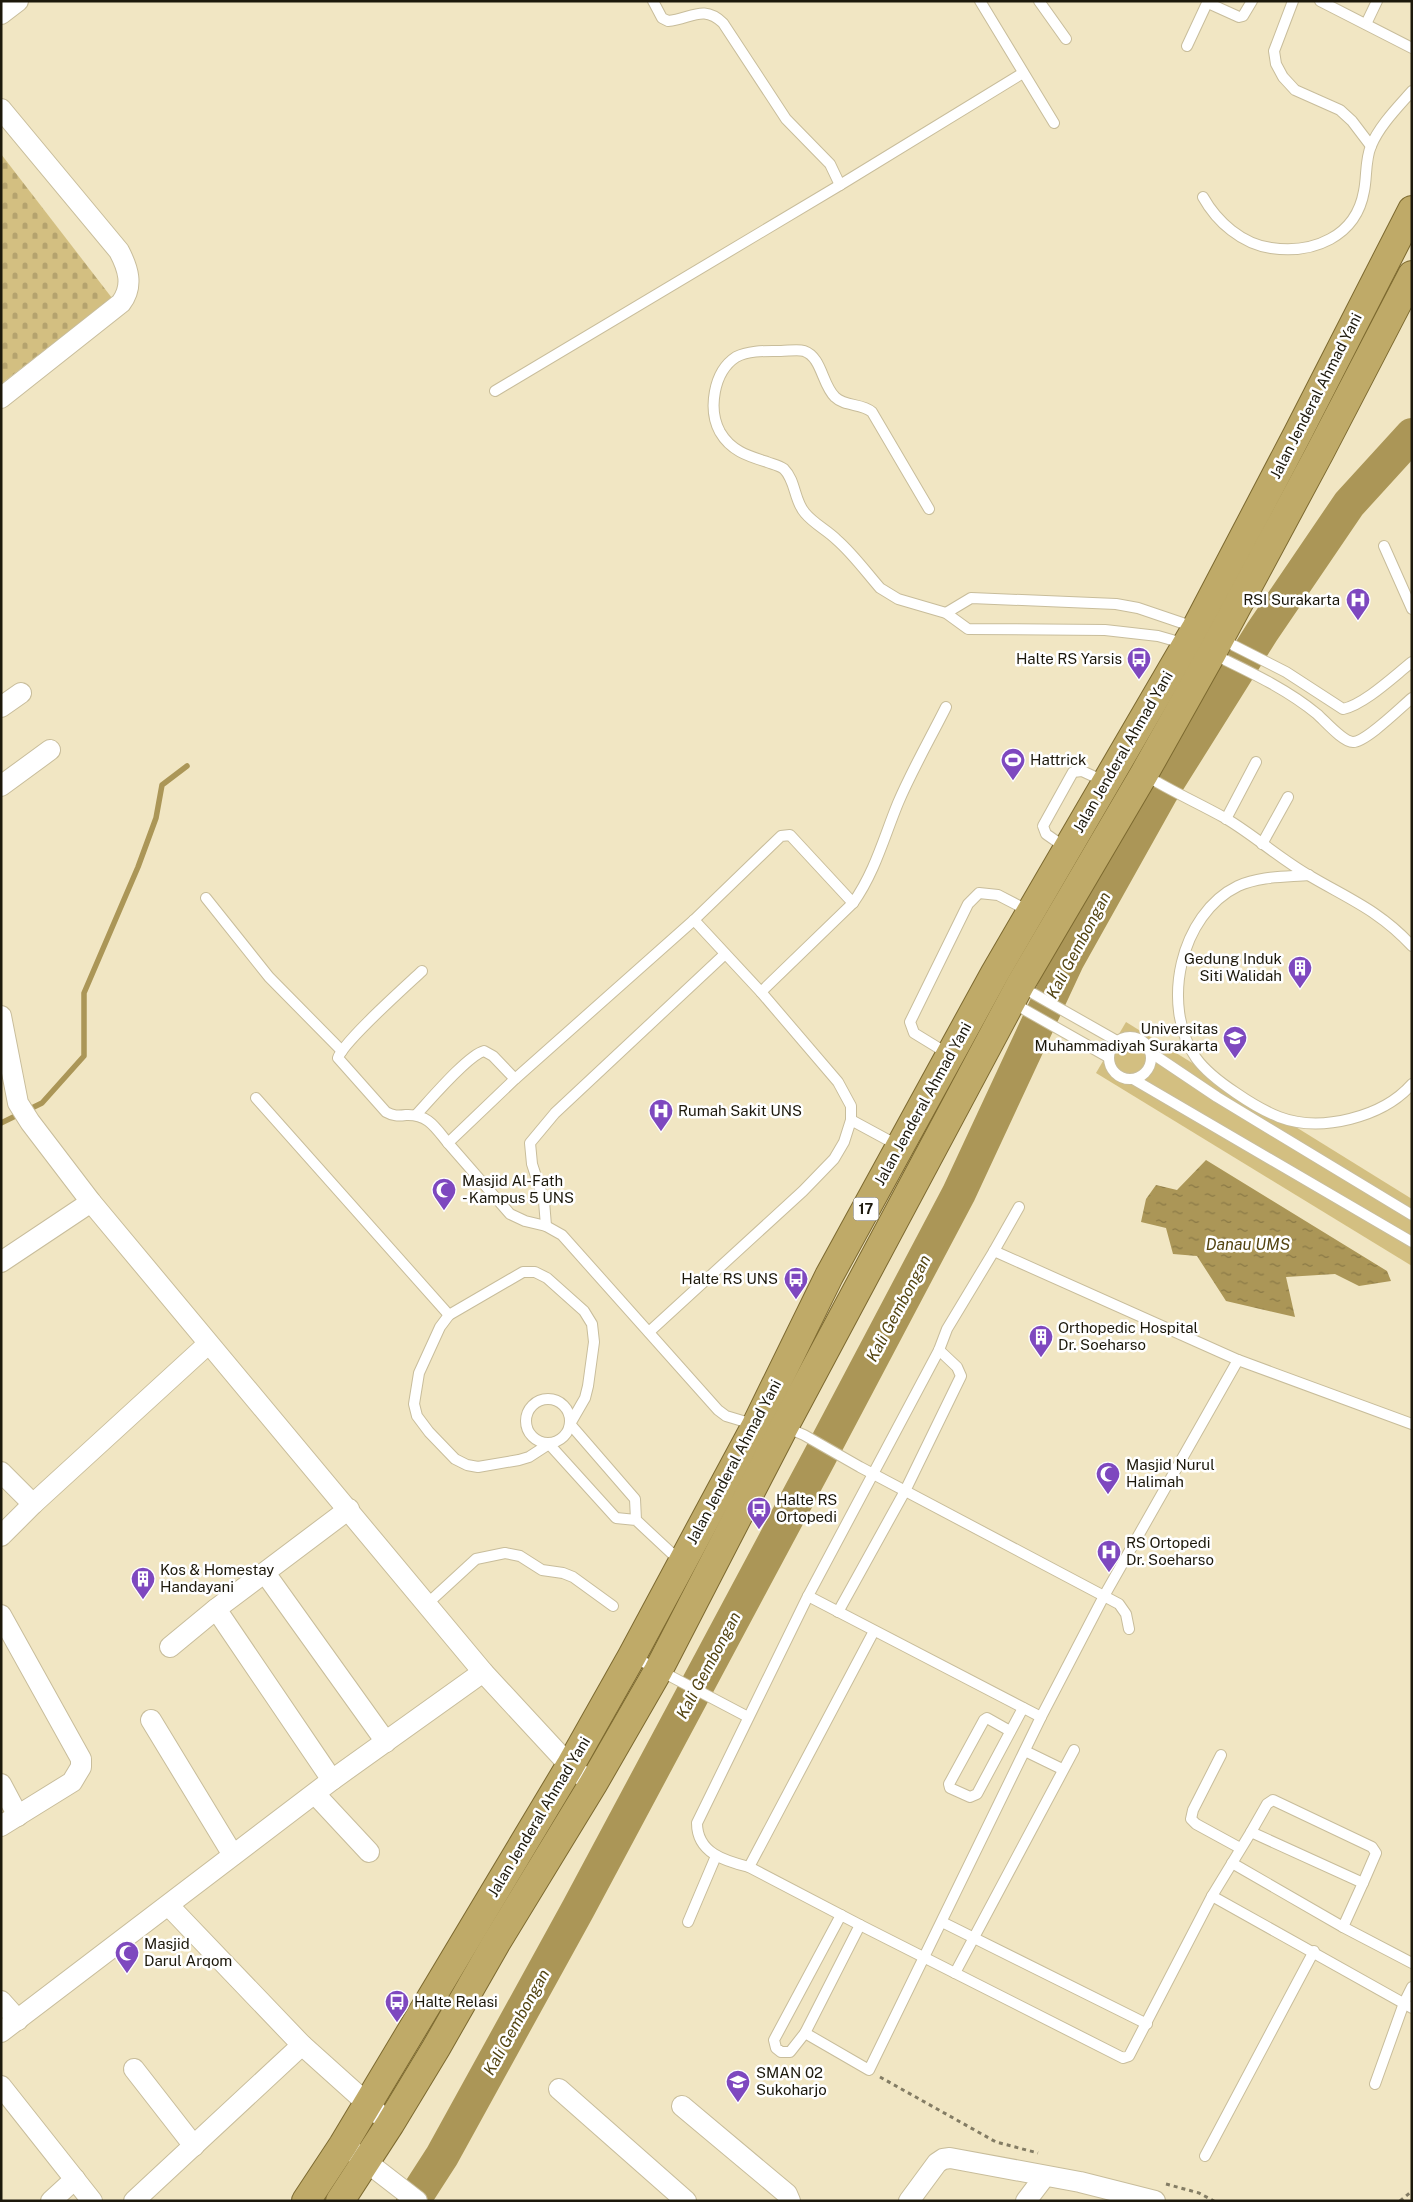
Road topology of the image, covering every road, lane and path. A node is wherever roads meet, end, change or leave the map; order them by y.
1 (18, 1) edge
2 (653, 1) edge
3 (980, 1) edge
4 (1039, 1) edge
5 (1252, 1) edge
6 (1293, 1) edge
7 (1320, 1) edge
8 (1376, 1) edge
9 (1208, 2) edge
10 (1, 14) edge
11 (1366, 24) junction
12 (1066, 40) dead end
13 (1187, 46) dead end
14 (1412, 48) edge
15 (1023, 73) junction
16 (1412, 91) edge
17 (1, 109) edge
18 (1054, 124) dead end
19 (1371, 146) junction
20 (840, 185) junction
21 (1203, 197) dead end
22 (1412, 210) edge
23 (1412, 275) edge
24 (495, 391) dead end
25 (1, 398) edge
26 (929, 509) dead end
27 (1384, 546) dead end
28 (1412, 609) edge
29 (946, 613) junction
30 (1203, 641) junction
31 (1412, 662) edge
32 (20, 693) dead end
33 (1412, 698) edge
34 (946, 707) dead end
35 (1, 708) edge
36 (50, 750) dead end
37 (1256, 762) dead end
38 (1150, 778) junction
39 (1, 786) edge
40 (1288, 798) dead end
41 (1226, 819) junction
42 (1262, 844) junction
43 (1309, 875) junction
44 (206, 898) dead end
45 (852, 903) junction
46 (1030, 912) junction
47 (694, 920) junction
48 (1412, 946) edge
49 (725, 954) junction
50 (422, 971) dead end
51 (1006, 990) junction
52 (761, 992) junction
53 (1, 1016) edge
54 (1117, 1041) junction
55 (342, 1051) junction
56 (1150, 1052) junction
57 (950, 1055) junction
58 (1108, 1056) junction
59 (515, 1079) junction
60 (1133, 1079) junction
61 (1412, 1084) edge
62 (1225, 1086) junction
63 (1217, 1097) junction
64 (256, 1098) dead end
65 (416, 1115) junction
66 (851, 1120) junction
67 (448, 1143) junction
68 (900, 1146) junction
69 (91, 1202) junction
70 (1019, 1207) dead end
71 (1412, 1215) edge
72 (546, 1226) junction
73 (1412, 1242) edge
74 (994, 1251) junction
75 (1, 1262) edge
76 (829, 1276) junction
77 (857, 1289) junction
78 (449, 1315) junction
79 (649, 1332) junction
80 (208, 1344) junction
81 (939, 1350) junction
82 (1238, 1360) junction
83 (570, 1424) junction
84 (1412, 1424) edge
85 (777, 1428) junction
86 (549, 1444) junction
87 (1, 1472) edge
88 (874, 1474) junction
89 (905, 1491) junction
90 (32, 1504) junction
91 (349, 1509) junction
92 (636, 1520) junction
93 (1, 1536) edge
94 (681, 1562) junction
95 (265, 1573) junction
96 (808, 1596) junction
97 (1104, 1596) junction
98 (427, 1604) junction
99 (614, 1606) dead end
100 (216, 1609) junction
101 (838, 1612) junction
102 (1, 1615) edge
103 (1129, 1629) dead end
104 (874, 1632) junction
105 (170, 1647) dead end
106 (632, 1656) junction
107 (658, 1671) junction
108 (483, 1672) junction
109 (1023, 1708) junction
110 (748, 1717) junction
111 (1041, 1717) junction
112 (151, 1720) dead end
113 (1010, 1731) junction
114 (386, 1742) junction
115 (1025, 1750) junction
116 (1074, 1750) dead end
117 (1221, 1755) dead end
118 (570, 1766) junction
119 (1062, 1769) junction
120 (332, 1780) junction
121 (1, 1784) edge
122 (593, 1784) junction
123 (315, 1794) junction
124 (10, 1821) edge
125 (1251, 1832) junction
126 (1240, 1848) junction
127 (369, 1852) dead end
128 (233, 1855) junction
129 (716, 1856) junction
130 (1232, 1863) junction
131 (749, 1867) junction
132 (1363, 1883) junction
133 (1212, 1896) junction
134 (169, 1906) junction
135 (842, 1915) junction
136 (688, 1922) dead end
137 (942, 1922) junction
138 (860, 1925) junction
139 (1343, 1927) junction
140 (974, 1937) junction
141 (1314, 1951) junction
142 (924, 1958) junction
143 (1412, 1963) edge
144 (955, 1974) junction
145 (1412, 1987) edge
146 (1, 2002) edge
147 (1408, 2006) edge
148 (18, 2020) junction
149 (1147, 2024) junction
150 (1, 2032) edge
151 (805, 2033) junction
152 (302, 2045) junction
153 (134, 2069) dead end
154 (869, 2070) junction
155 (1375, 2084) dead end
156 (1, 2086) edge
157 (559, 2089) dead end
158 (367, 2105) junction
159 (682, 2106) dead end
160 (390, 2124) junction
161 (343, 2145) junction
162 (194, 2146) junction
163 (1042, 2154) dead end
164 (1205, 2156) dead end
165 (366, 2161) junction
166 (1045, 2176) junction
167 (75, 2179) junction
168 (1412, 2191) edge
169 (1158, 2192) edge
170 (413, 2197) edge
171 (51, 2201) edge
172 (92, 2201) edge
173 (134, 2201) edge
174 (306, 2201) edge
175 (340, 2201) edge
176 (686, 2201) edge
177 (790, 2201) edge
178 (909, 2201) edge
179 (1026, 2201) edge
180 (1214, 2201) edge
181 (1400, 2201) edge

1 - 10 street
2 - 20 lane
3 - 15 lane
4 - 12 lane
5 - 9 lane
6 - 19 lane
7 - 11 lane
8 - 11 lane
9 - 13 lane
11 - 14 lane
15 - 18 lane
15 - 20 lane
16 - 19 lane
17 - 25 street
19 - 21 lane
20 - 24 lane
22 - 30 highway, Jalan Jenderal Ahmad Yani / 17
23 - 30 highway, Jalan Jenderal Ahmad Yani / 17
26 - 29 lane
27 - 28 lane
29 - 30 lane
29 - 30 lane
30 - 31 lane
30 - 33 lane
30 - 38 highway, Jalan Jenderal Ahmad Yani / 17
30 - 46 highway, Jalan Jenderal Ahmad Yani / 17
32 - 35 street
34 - 45 lane
36 - 39 street
37 - 41 lane
38 - 41 lane
38 - 51 highway, Jalan Jenderal Ahmad Yani / 17
40 - 42 lane
41 - 42 lane
42 - 43 lane
43 - 48 lane
43 - 62 lane
44 - 55 lane
45 - 47 lane
45 - 52 lane
46 - 51 highway, Jalan Jenderal Ahmad Yani / 17
46 - 57 lane
47 - 49 lane
47 - 59 lane
49 - 52 lane
49 - 72 lane
50 - 55 lane
51 - 54 lane
51 - 57 highway, Jalan Jenderal Ahmad Yani / 17
51 - 58 lane
51 - 77 highway, Jalan Jenderal Ahmad Yani / 17
52 - 66 lane
53 - 69 street
54 - 56 lane
54 - 58 lane
55 - 65 lane
56 - 60 lane
56 - 63 lane
57 - 68 highway, Jalan Jenderal Ahmad Yani / 17
58 - 60 lane
59 - 65 lane
59 - 67 lane
60 - 73 lane
61 - 62 lane
62 - 63 lane
63 - 71 lane
64 - 78 lane
65 - 67 lane
66 - 68 lane
66 - 79 lane
67 - 72 lane
68 - 76 highway, Jalan Jenderal Ahmad Yani / 17
69 - 75 street
69 - 80 street
70 - 74 lane
72 - 79 lane
74 - 81 lane
74 - 82 lane
76 - 77 highway
76 - 85 highway, Jalan Jenderal Ahmad Yani / 17
77 - 85 highway, Jalan Jenderal Ahmad Yani / 17
78 - 83 lane
78 - 86 lane
79 - 85 lane
80 - 90 street
80 - 91 street
81 - 88 lane
81 - 89 lane
82 - 84 lane
82 - 97 lane
83 - 86 lane
83 - 86 lane
83 - 92 lane
85 - 88 lane
85 - 94 highway, Jalan Jenderal Ahmad Yani / 17
85 - 107 highway, Jalan Jenderal Ahmad Yani / 17
86 - 92 lane
87 - 90 street
88 - 89 lane
88 - 96 lane
89 - 97 lane
89 - 101 lane
90 - 93 street
91 - 95 street
91 - 98 street
92 - 94 lane
94 - 106 highway, Jalan Jenderal Ahmad Yani / 17
95 - 100 street
95 - 114 street
96 - 101 lane
96 - 110 lane
97 - 103 lane
97 - 111 lane
98 - 99 lane
98 - 108 street
100 - 105 street
100 - 120 street
101 - 104 lane
102 - 124 street
104 - 109 lane
104 - 131 lane
106 - 107 lane
106 - 118 highway, Jalan Jenderal Ahmad Yani / 17
107 - 110 lane
107 - 122 highway, Jalan Jenderal Ahmad Yani / 17
108 - 114 street
108 - 118 street
109 - 111 lane
109 - 113 lane
110 - 129 lane
111 - 115 lane
112 - 128 street
113 - 113 lane
114 - 120 street
115 - 119 lane
115 - 137 lane
116 - 119 lane
117 - 126 lane
118 - 122 street
118 - 158 highway, Jalan Jenderal Ahmad Yani / 17
119 - 140 lane
120 - 123 street
121 - 124 street
122 - 160 highway, Jalan Jenderal Ahmad Yani / 17
123 - 127 street
123 - 128 street
125 - 126 lane
125 - 132 lane
125 - 132 lane
126 - 130 lane
128 - 134 street
129 - 131 lane
129 - 136 lane
130 - 133 lane
130 - 139 lane
131 - 135 lane
132 - 139 lane
133 - 141 lane
133 - 149 lane
134 - 148 street
134 - 152 street
135 - 138 lane
135 - 151 lane
137 - 140 lane
137 - 142 lane
138 - 142 lane
138 - 151 lane
139 - 143 lane
140 - 144 lane
140 - 149 lane
141 - 147 lane
141 - 164 lane
142 - 144 lane
142 - 154 lane
144 - 149 lane
145 - 147 lane
146 - 148 street
147 - 155 lane
148 - 150 street
151 - 154 lane
152 - 158 street
152 - 162 street
153 - 162 street
154 - 163 path
156 - 167 street
157 - 176 street
158 - 160 street
158 - 161 highway, Jalan Jenderal Ahmad Yani / 17
159 - 177 street
160 - 165 highway, Jalan Jenderal Ahmad Yani / 17
161 - 165 street
161 - 174 highway, Jalan Jenderal Ahmad Yani / 17
162 - 173 street
165 - 170 street
165 - 175 highway, Jalan Jenderal Ahmad Yani / 17
166 - 169 street
166 - 178 street
166 - 179 street
167 - 171 street
167 - 172 street
168 - 181 path
169 - 180 path

